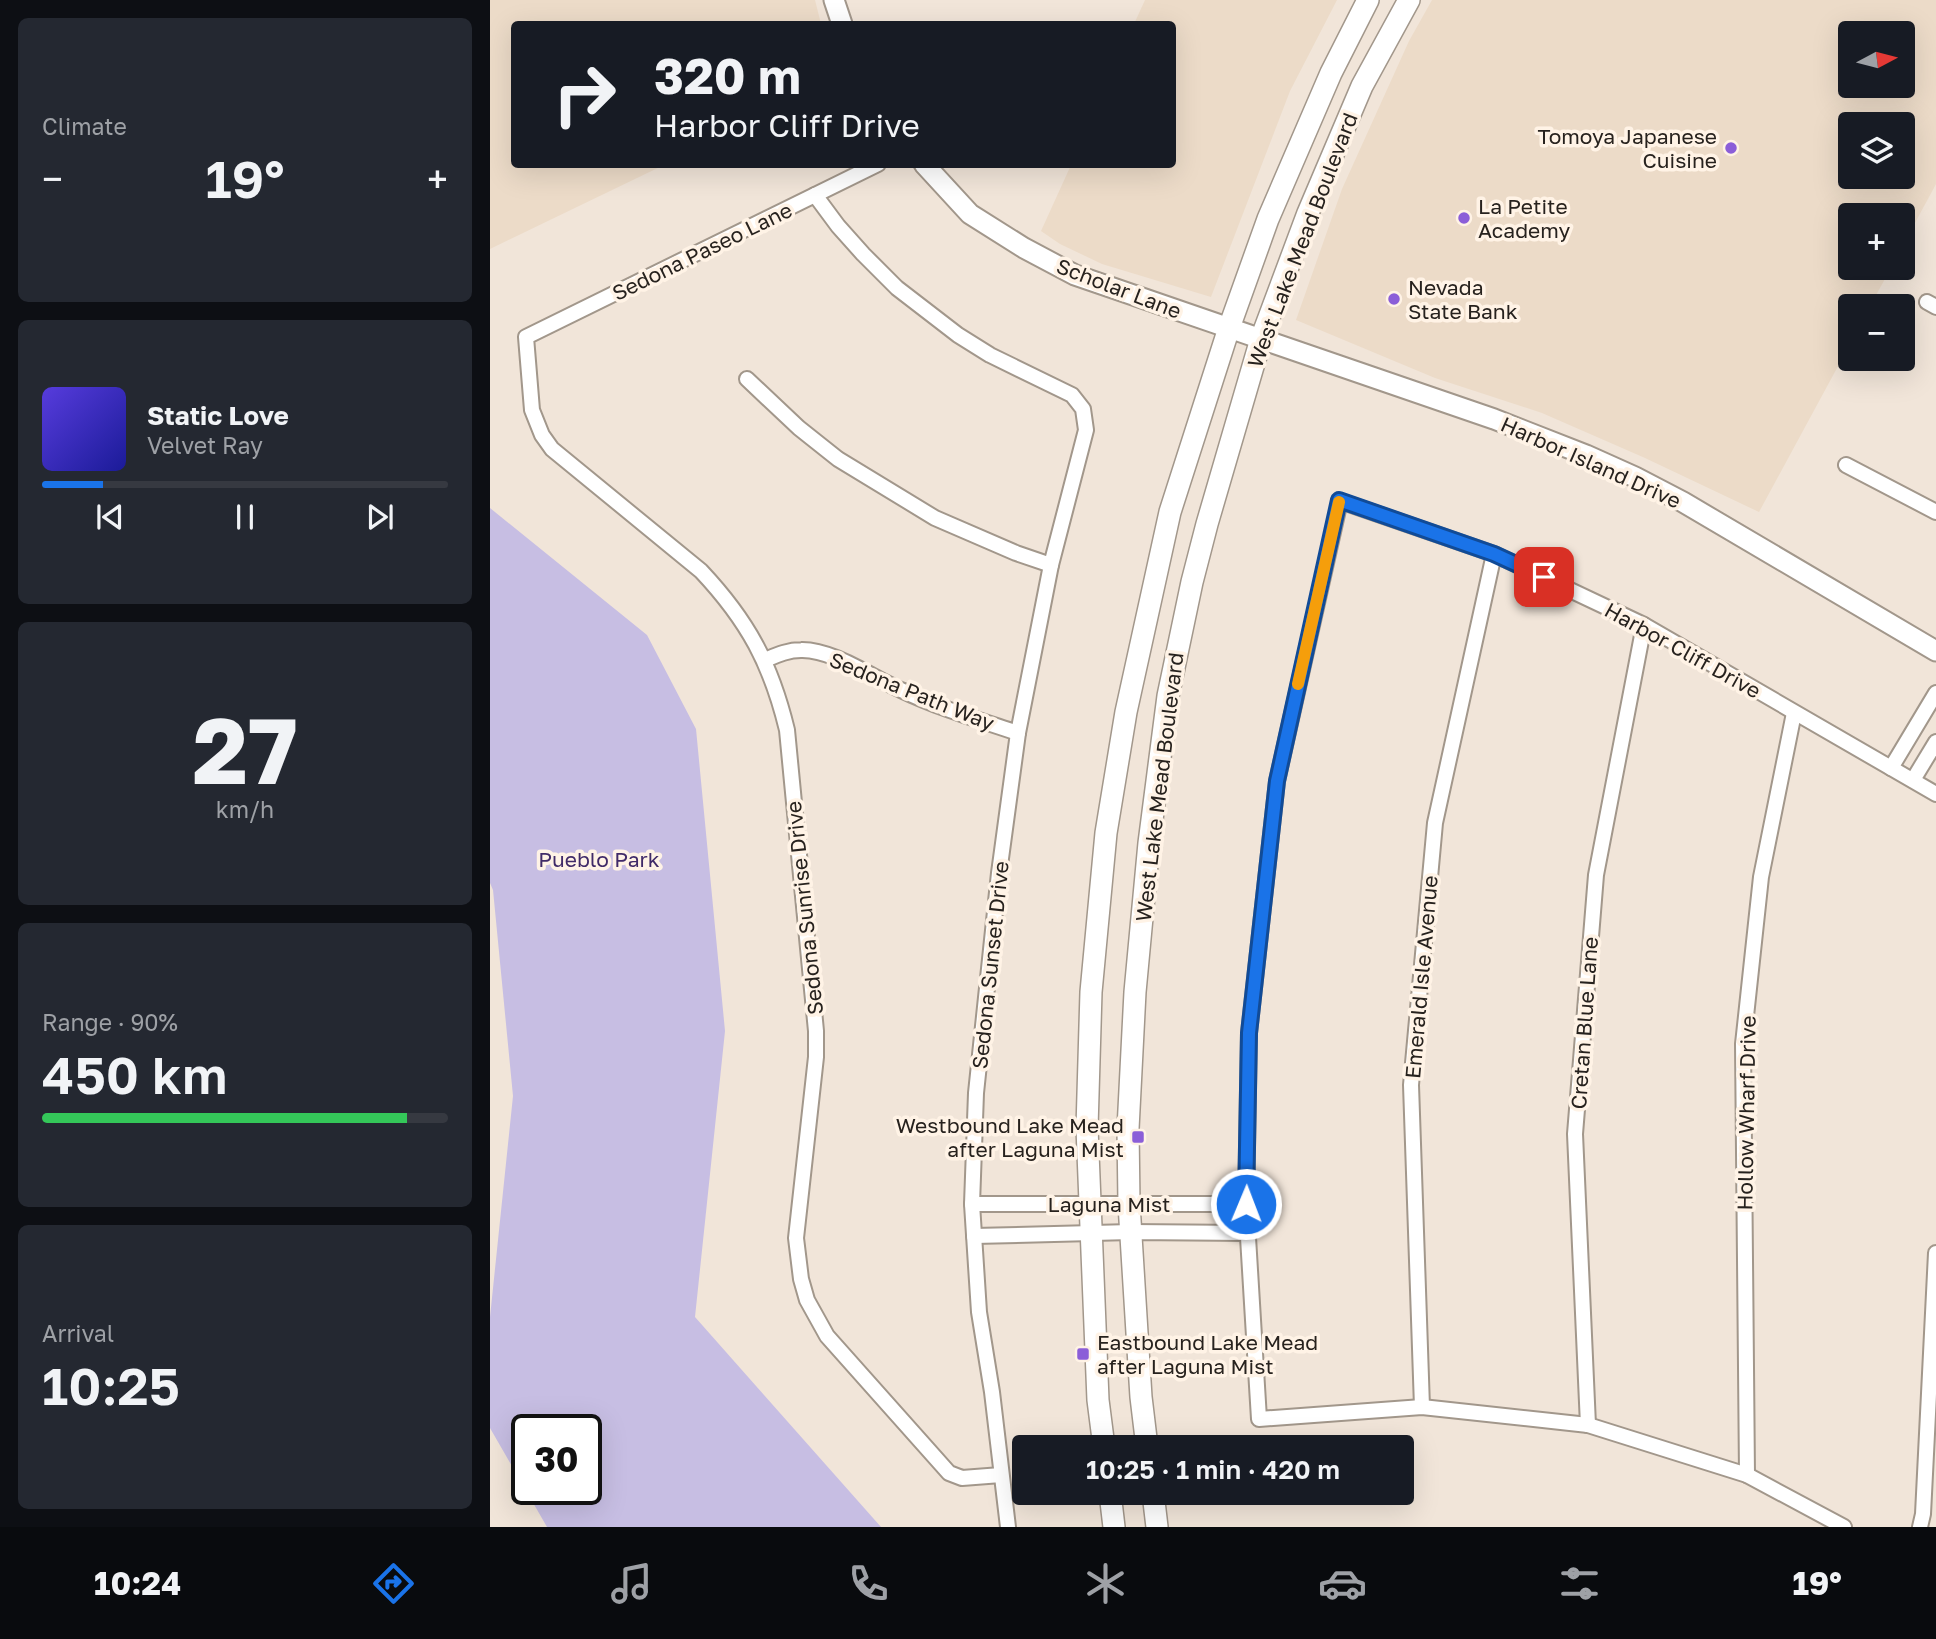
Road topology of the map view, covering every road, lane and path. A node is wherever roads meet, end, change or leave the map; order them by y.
1 (834, 0) edge
2 (1367, 0) edge
3 (1392, 0) edge
4 (1409, 0) edge
5 (841, 21) edge
6 (1389, 35) junction
7 (870, 168) edge
8 (928, 168) edge
9 (815, 195) junction
10 (1229, 328) junction
11 (526, 337) joint
12 (1261, 339) junction
13 (747, 379) dead end
14 (1846, 465) dead end
15 (1936, 512) edge
16 (1494, 554) junction
17 (1051, 565) junction
18 (1644, 625) junction
19 (1936, 651) edge
20 (765, 660) junction
21 (1936, 693) edge
22 (1794, 713) junction
23 (1018, 733) junction
24 (1936, 742) edge
25 (1891, 768) junction
26 (1913, 780) junction
27 (1936, 794) edge
28 (972, 1204) junction
29 (1129, 1204) junction
30 (1246, 1204) junction
31 (1090, 1205) junction
32 (1131, 1232) junction
33 (1248, 1233) junction
34 (1091, 1234) junction
35 (974, 1236) junction
36 (1936, 1253) edge
37 (1422, 1407) junction
38 (1588, 1425) junction
39 (1102, 1435) edge
40 (1146, 1435) edge
41 (1001, 1475) junction
42 (1747, 1475) junction
43 (1111, 1505) edge
44 (1154, 1505) edge
45 (1008, 1527) edge
46 (1114, 1527) edge
47 (1157, 1527) edge
48 (1844, 1527) edge
49 (1920, 1527) edge

1 - 5 street
2 - 10 main road, West Lake Mead Boulevard
3 - 6 main road
4 - 6 main road, West Lake Mead Boulevard
6 - 12 main road, West Lake Mead Boulevard
7 - 9 street, Sedona Paseo Lane
8 - 10 street, Scholar Lane
9 - 11 street, Sedona Paseo Lane
9 - 17 street, Sedona Sunset Drive
10 - 12 street, Scholar Lane
10 - 31 main road, West Lake Mead Boulevard
11 - 20 street, Sedona Sunrise Drive
12 - 19 street, Harbor Island Drive
12 - 29 main road, West Lake Mead Boulevard
13 - 17 street
14 - 15 street
16 - 18 street, Harbor Cliff Drive
16 - 30 street, Harbor Cliff Drive
16 - 37 street, Emerald Isle Avenue
17 - 23 street, Sedona Sunset Drive
18 - 22 street, Harbor Cliff Drive
18 - 38 street, Cretan Blue Lane
20 - 23 street, Sedona Path Way
20 - 41 street, Sedona Sunrise Drive
21 - 25 street
22 - 25 street, Harbor Cliff Drive
22 - 42 street, Hollow Wharf Drive
23 - 28 street, Sedona Sunset Drive
24 - 26 street
25 - 26 street, Harbor Cliff Drive
26 - 27 street, Harbor Cliff Drive
28 - 31 street, Laguna Mist
28 - 35 street, Sedona Sunset Drive
29 - 30 street, Laguna Mist
29 - 31 street, Laguna Mist
29 - 32 main road, West Lake Mead Boulevard
30 - 33 street
31 - 34 main road, West Lake Mead Boulevard
32 - 33 street, Laguna Mist
32 - 34 street, Laguna Mist
32 - 40 main road, West Lake Mead Boulevard
33 - 37 street
34 - 35 street, Laguna Mist
34 - 39 main road, West Lake Mead Boulevard
35 - 41 street, Sedona Sunset Drive
36 - 49 street
37 - 38 street
38 - 42 street
41 - 45 street, Sedona Sunset Drive
42 - 48 street
43 - 46 main road
44 - 47 main road

